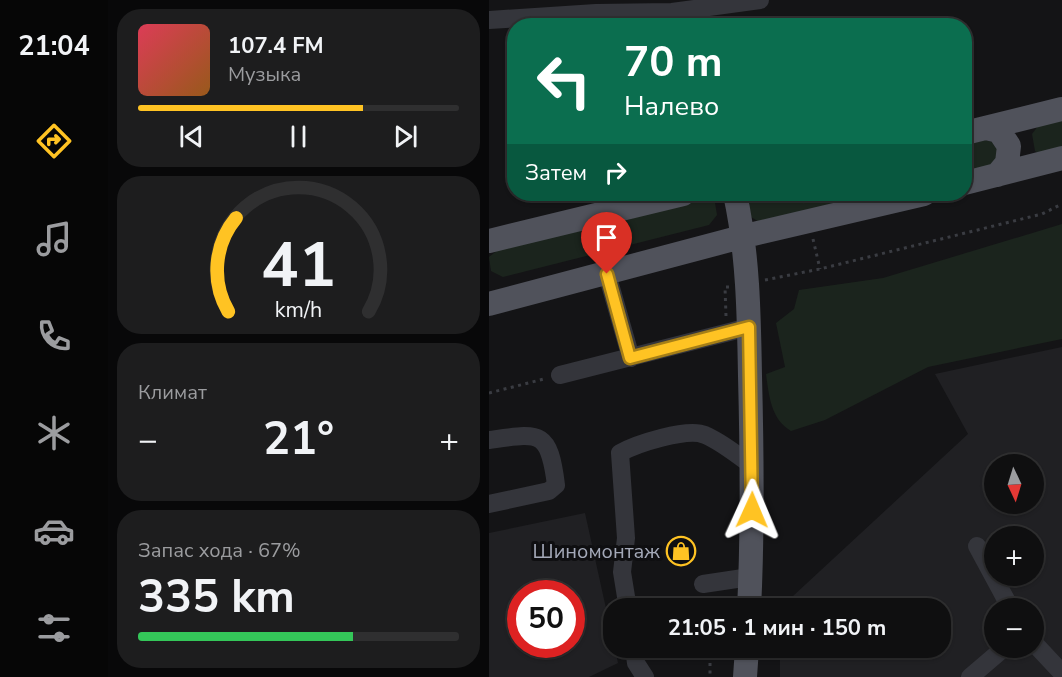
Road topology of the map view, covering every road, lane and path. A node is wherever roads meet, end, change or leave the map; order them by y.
1 (760, 0) edge
2 (520, 18) edge
3 (507, 19) edge
4 (489, 20) edge
5 (1062, 109) edge
6 (1027, 118) junction
7 (975, 130) edge
8 (1051, 161) edge
9 (997, 175) junction
10 (972, 181) edge
11 (654, 201) edge
12 (736, 201) edge
13 (895, 201) edge
14 (1062, 204) edge
15 (809, 222) junction
16 (744, 236) junction
17 (489, 241) edge
18 (820, 269) junction
19 (607, 274) junction
20 (746, 284) junction
21 (492, 300) edge
22 (749, 327) junction
23 (630, 358) junction
24 (560, 375) joint
25 (489, 393) edge
26 (489, 440) edge
27 (753, 466) junction
28 (489, 504) edge
29 (977, 546) dead end
30 (750, 577) junction
31 (702, 585) dead end
32 (626, 598) edge
33 (749, 598) edge
34 (1005, 598) edge
35 (1044, 654) edge
36 (635, 658) edge
37 (710, 658) edge
38 (746, 658) edge
39 (992, 658) edge
40 (1062, 673) edge
41 (645, 677) edge
42 (710, 677) edge
43 (745, 677) edge
44 (970, 677) edge

1 - 2 street
3 - 4 street
5 - 6 main road
6 - 7 main road
6 - 8 main road
7 - 9 main road
8 - 9 main road
9 - 10 main road
11 - 17 main road
12 - 16 main road
13 - 15 main road
14 - 18 path
15 - 16 main road
15 - 18 path
16 - 19 main road
16 - 20 main road
18 - 20 path
19 - 21 main road
19 - 23 street
20 - 22 main road
22 - 23 street
22 - 27 main road
23 - 24 street
24 - 25 path
26 - 28 street
27 - 30 main road
27 - 32 street
29 - 34 street
30 - 31 street
30 - 33 main road
35 - 40 street
36 - 41 street
37 - 42 path
38 - 43 main road
39 - 44 street

